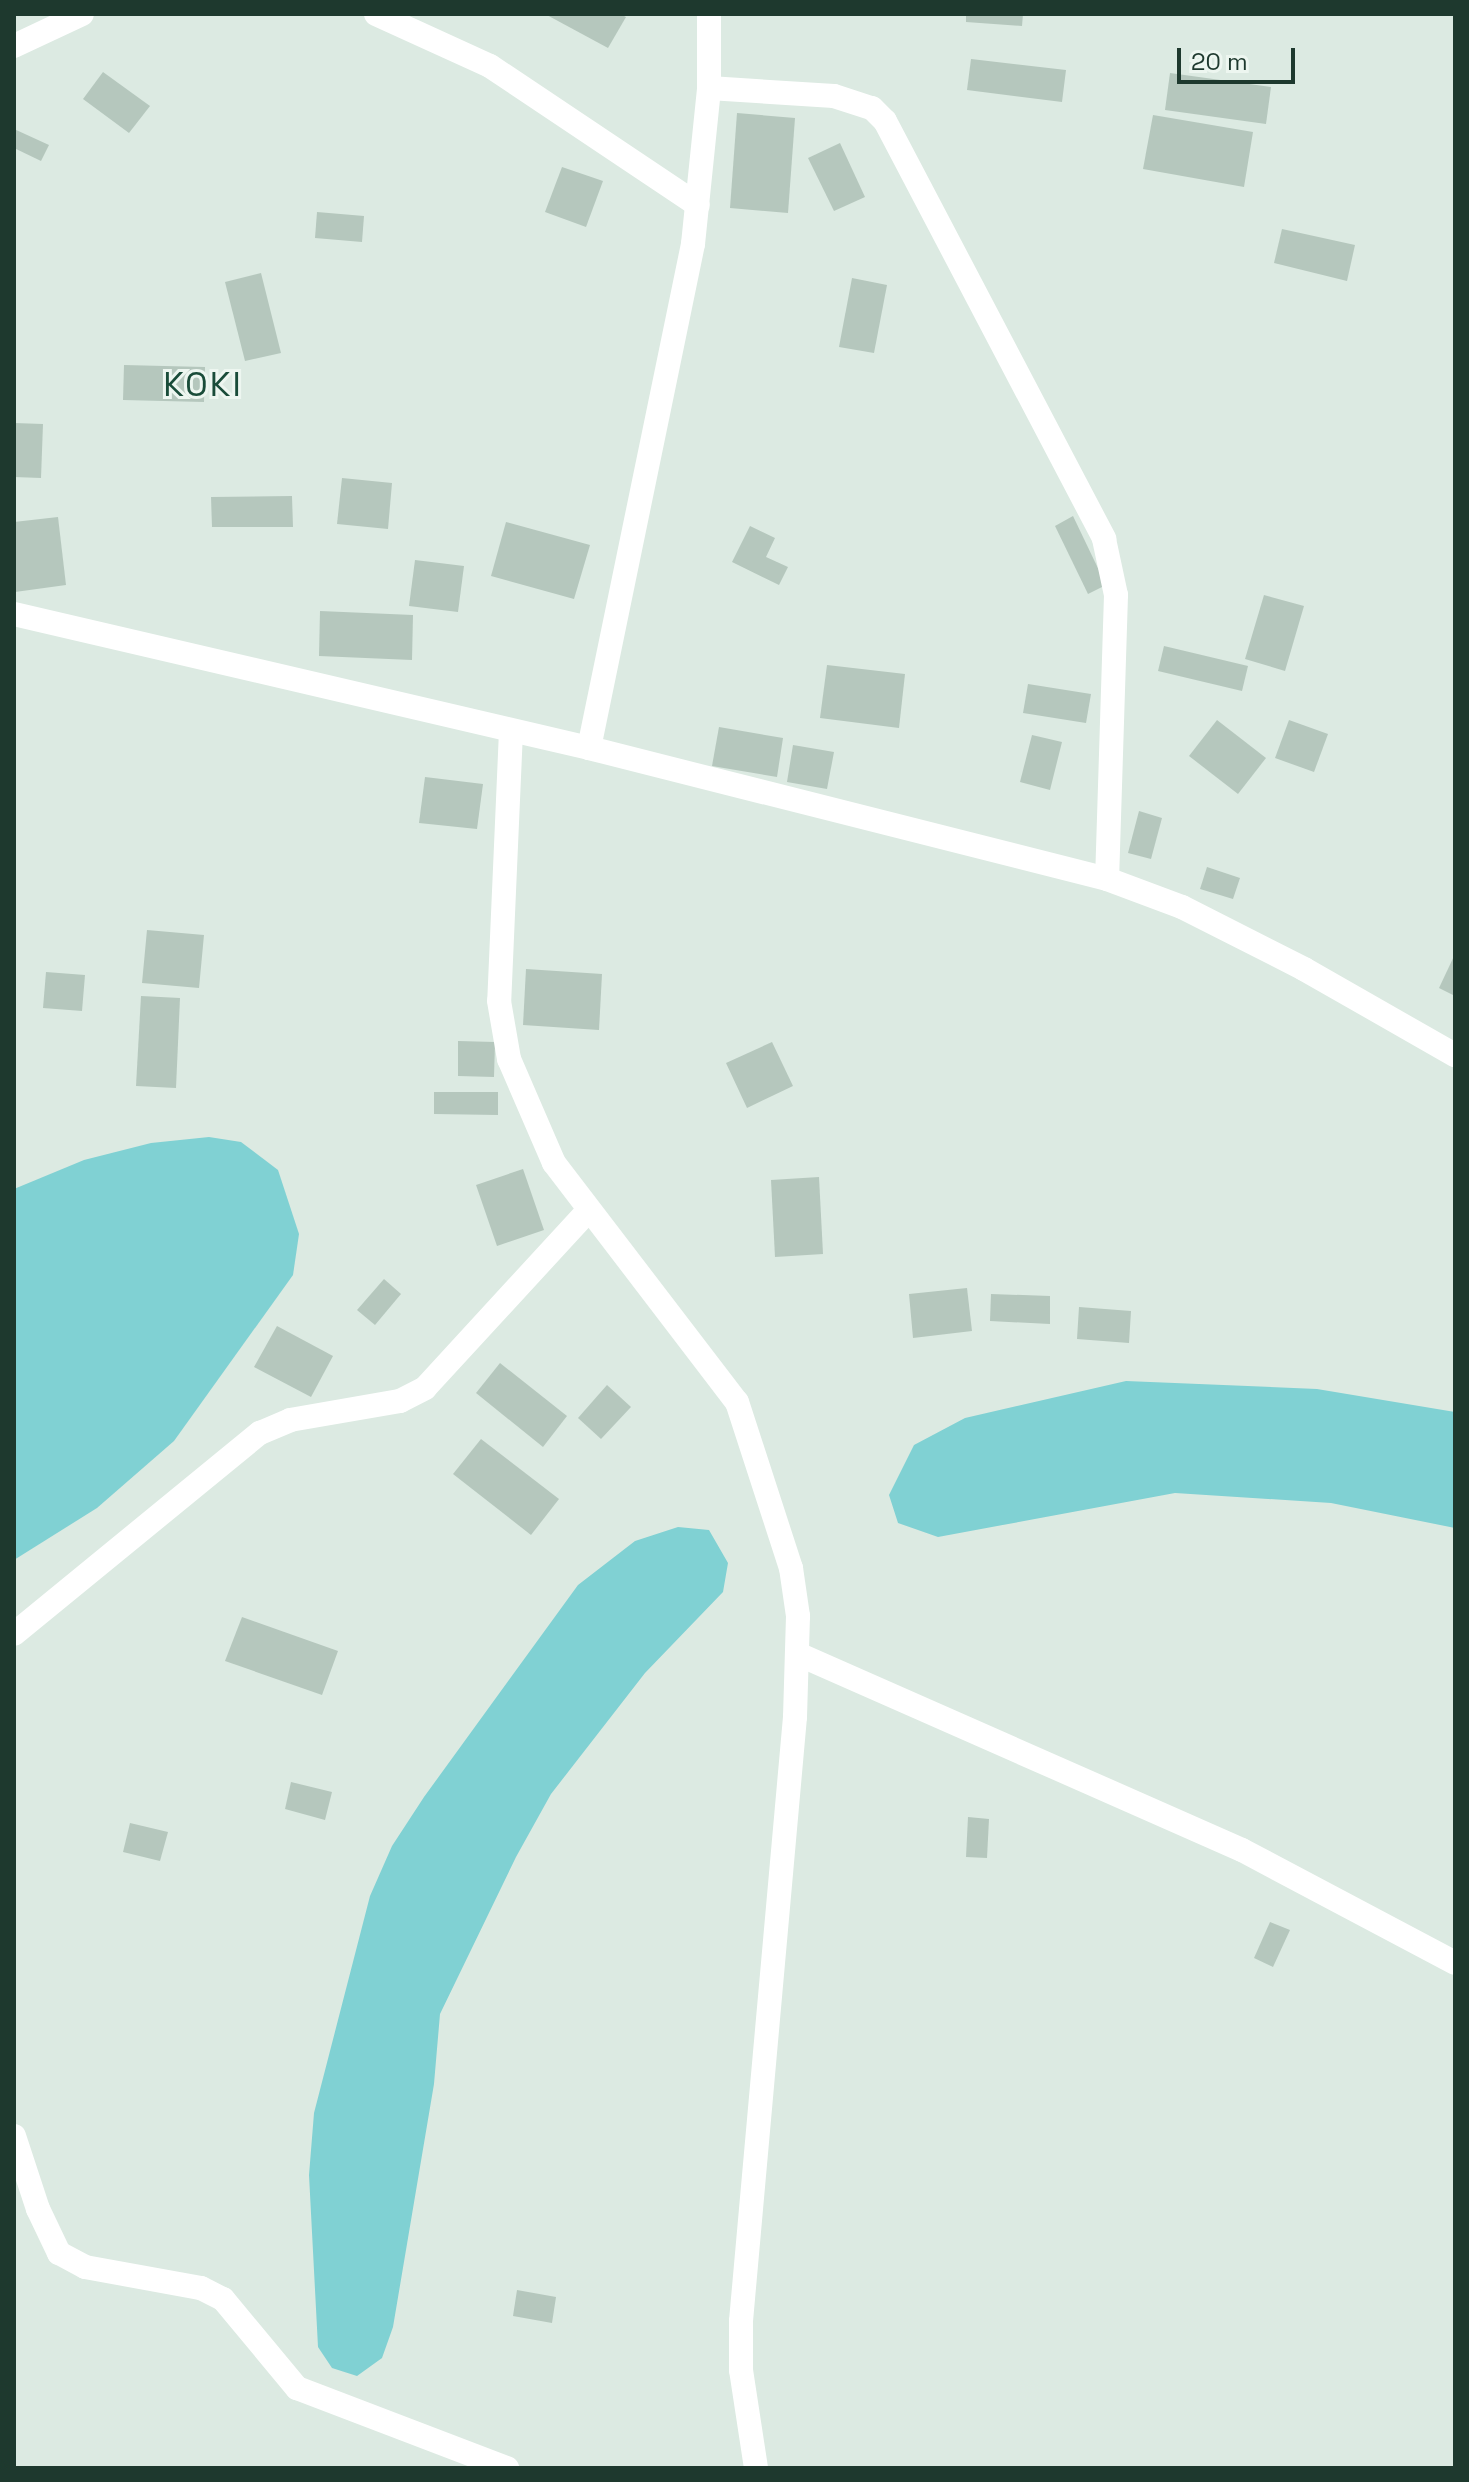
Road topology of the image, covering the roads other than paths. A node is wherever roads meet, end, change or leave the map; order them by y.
1 (82, 14) edge
2 (376, 14) edge
3 (709, 14) edge
4 (14, 46) edge
5 (709, 88) junction
6 (698, 205) junction
7 (14, 614) edge
8 (511, 731) junction
9 (589, 748) junction
10 (1107, 879) junction
11 (1455, 1055) edge
12 (587, 1212) junction
13 (14, 1634) edge
14 (800, 1655) junction
15 (1455, 1963) edge
16 (14, 2136) edge
17 (507, 2468) edge
18 (756, 2468) edge

1 - 4 street
2 - 6 street
3 - 5 street
5 - 6 street
5 - 10 street
6 - 9 street
7 - 8 street
8 - 9 street
8 - 12 street
9 - 10 street
10 - 11 street
12 - 13 street
12 - 14 street
14 - 15 street
14 - 18 street
16 - 17 street

